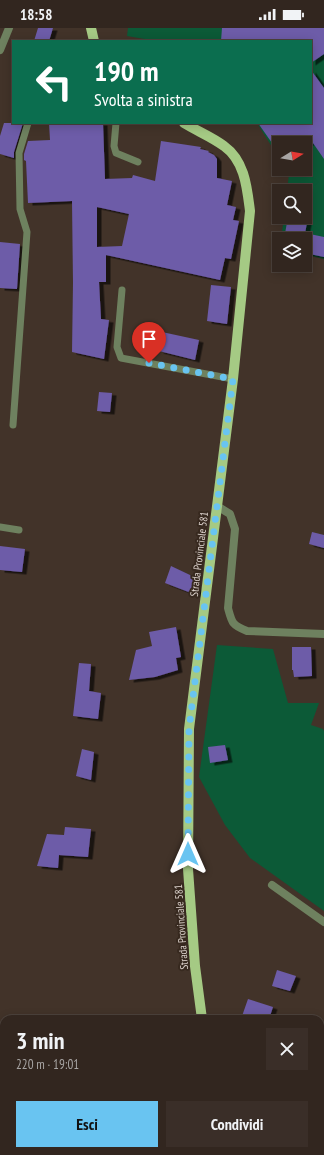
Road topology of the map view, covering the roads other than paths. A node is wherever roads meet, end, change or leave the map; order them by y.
1 (9, 28) edge
2 (91, 28) edge
3 (94, 40) edge
4 (0, 50) edge
5 (28, 124) edge
6 (116, 124) edge
7 (186, 124) edge
8 (138, 162) dead end
9 (122, 290) dead end
10 (233, 379) junction
11 (13, 425) dead end
12 (217, 506) junction
13 (0, 528) edge
14 (19, 530) dead end
15 (324, 634) edge
16 (272, 885) dead end
17 (324, 922) edge
18 (201, 1015) edge

1 - 4 street
2 - 3 main road
5 - 11 lane
6 - 8 lane
7 - 10 main road, Strada Provinciale 581
9 - 10 lane
10 - 12 main road, Strada Provinciale 581
12 - 15 street
12 - 18 main road, Strada Provinciale 581
13 - 14 lane
16 - 17 street

